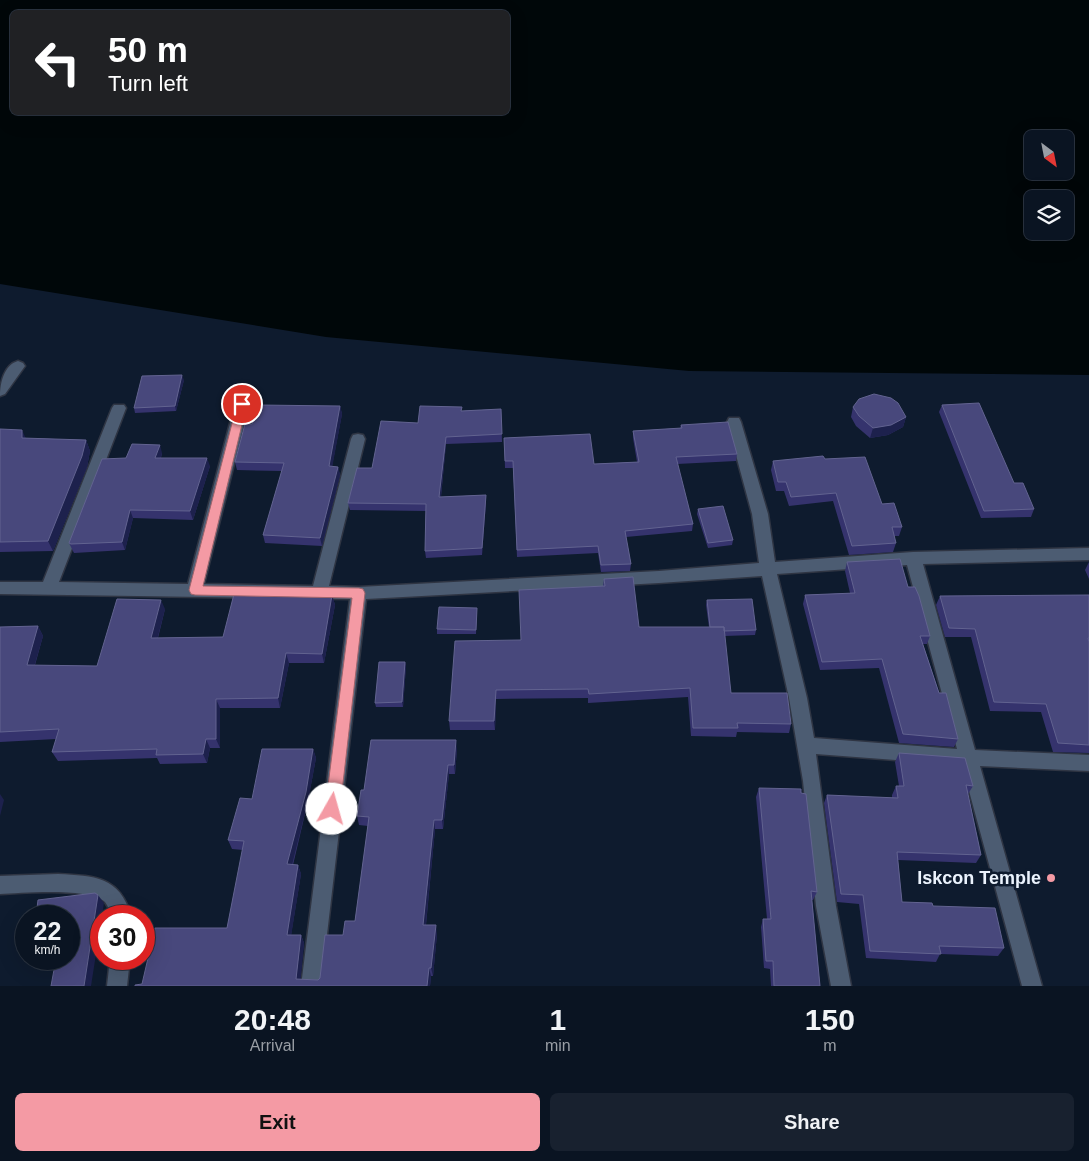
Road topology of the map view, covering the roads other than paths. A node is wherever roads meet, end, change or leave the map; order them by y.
1 (18, 366) dead end
2 (0, 391) edge
3 (242, 404) dead end
4 (119, 408) dead end
5 (734, 422) dead end
6 (358, 439) dead end
7 (1089, 554) edge
8 (913, 558) junction
9 (768, 569) junction
10 (0, 588) edge
11 (48, 589) junction
12 (195, 590) junction
13 (319, 592) junction
14 (359, 593) junction
15 (805, 745) junction
16 (969, 758) junction
17 (1089, 763) edge
18 (0, 885) edge
19 (116, 905) edge
20 (119, 970) edge
21 (117, 986) edge
22 (311, 986) edge
23 (841, 986) edge
24 (1032, 986) edge

1 - 2 street
3 - 12 street
4 - 11 street
5 - 9 street
6 - 13 street
7 - 8 street
8 - 9 street
8 - 16 street
9 - 14 street
9 - 15 street
10 - 11 street
11 - 12 street
12 - 13 street
13 - 14 street
14 - 22 street
15 - 16 street
15 - 23 street
16 - 17 street
16 - 24 street
18 - 19 street
20 - 21 street

